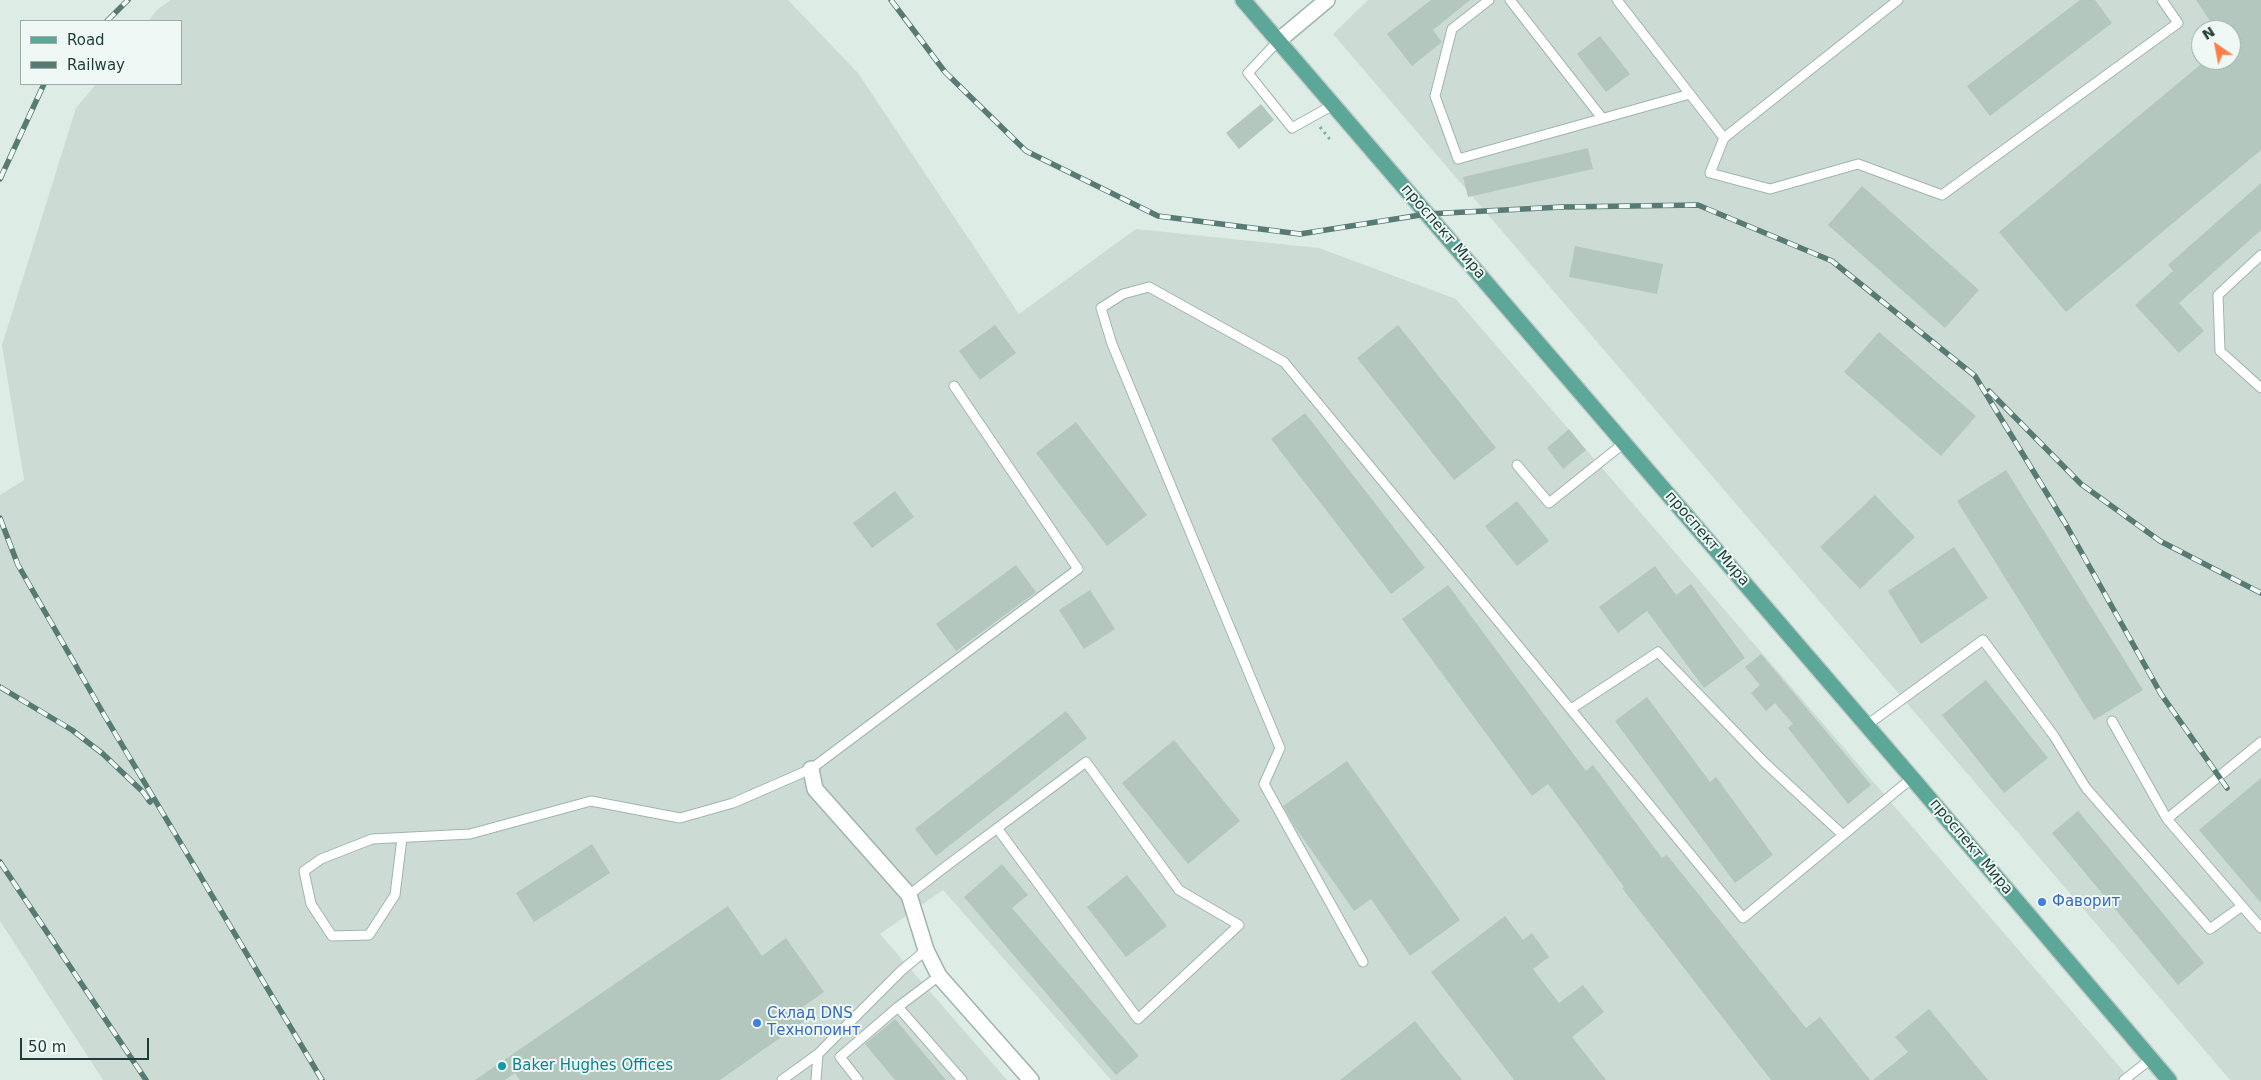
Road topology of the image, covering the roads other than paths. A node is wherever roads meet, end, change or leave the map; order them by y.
1 (1243, 0) edge
2 (1327, 0) edge
3 (1489, 0) edge
4 (1510, 0) edge
5 (1617, 0) edge
6 (1898, 0) edge
7 (2162, 0) edge
8 (1278, 41) junction
9 (1690, 94) junction
10 (1333, 105) junction
11 (1602, 118) junction
12 (1724, 138) junction
13 (2261, 255) edge
14 (954, 386) dead end
15 (2261, 388) edge
16 (1624, 443) junction
17 (1517, 465) dead end
18 (1571, 709) junction
19 (2112, 720) dead end
20 (1867, 726) junction
21 (2261, 742) edge
22 (811, 769) junction
23 (1912, 778) junction
24 (2167, 819) junction
25 (997, 828) junction
26 (1843, 835) junction
27 (402, 838) junction
28 (909, 895) junction
29 (2242, 906) junction
30 (2261, 928) edge
31 (926, 950) junction
32 (1363, 962) dead end
33 (939, 976) junction
34 (898, 1007) junction
35 (818, 1054) junction
36 (2150, 1059) junction
37 (782, 1080) edge
38 (816, 1080) edge
39 (858, 1080) edge
40 (962, 1080) edge
41 (1031, 1080) edge
42 (2124, 1080) edge
43 (2169, 1080) edge

1 - 8 main road, проспект Мира
2 - 8 street
3 - 11 lane
4 - 11 lane
5 - 9 lane
6 - 12 lane
7 - 12 lane
8 - 10 main road, проспект Мира
8 - 10 lane
9 - 11 lane
9 - 12 lane
10 - 16 main road, проспект Мира
13 - 15 lane
14 - 22 lane
16 - 17 lane
16 - 20 main road, проспект Мира
18 - 26 lane
18 - 26 lane
18 - 32 lane
19 - 24 lane
20 - 23 main road, проспект Мира
20 - 29 lane
21 - 24 lane
22 - 27 lane
22 - 28 street
23 - 26 lane
23 - 36 main road, проспект Мира
24 - 29 lane
25 - 25 lane
25 - 28 lane
27 - 27 lane
28 - 31 street
29 - 30 lane
31 - 33 street
31 - 35 lane
33 - 34 lane
33 - 41 street
34 - 39 lane
34 - 40 lane
35 - 37 lane
35 - 38 lane
36 - 42 lane
36 - 43 main road, проспект Мира

